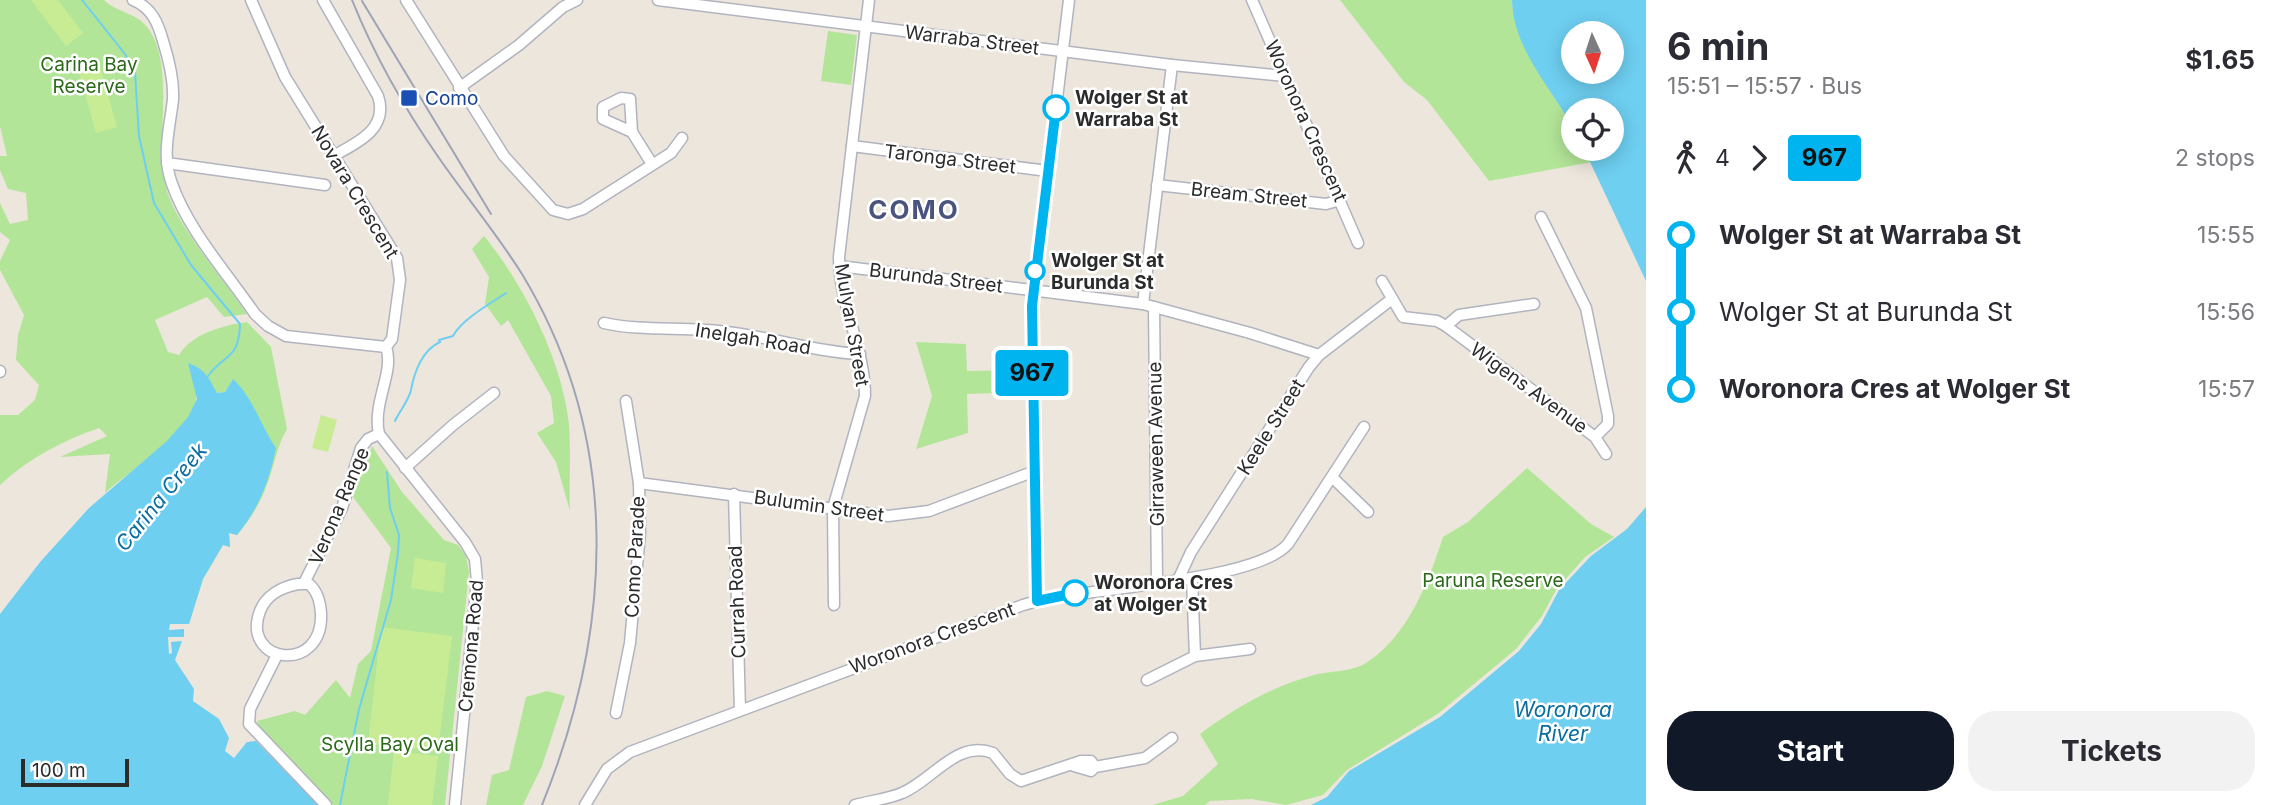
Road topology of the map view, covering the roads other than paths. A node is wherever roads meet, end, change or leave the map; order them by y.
1 (133, 0) edge
2 (251, 0) edge
3 (323, 0) edge
4 (407, 0) edge
5 (577, 0) edge
6 (658, 0) edge
7 (869, 0) edge
8 (1069, 0) edge
9 (1252, 0) edge
10 (866, 26) junction
11 (1063, 51) junction
12 (1172, 65) junction
13 (1285, 76) junction
14 (459, 88) junction
15 (632, 132) dead end
16 (682, 138) dead end
17 (852, 146) junction
18 (333, 156) junction
19 (167, 163) junction
20 (652, 164) junction
21 (1048, 172) junction
22 (325, 185) dead end
23 (1157, 185) junction
24 (1340, 200) junction
25 (1541, 217) dead end
26 (1358, 243) dead end
27 (839, 266) junction
28 (1382, 281) dead end
29 (1033, 291) junction
30 (1392, 299) junction
31 (1143, 304) junction
32 (1534, 304) dead end
33 (1154, 307) junction
34 (604, 323) dead end
35 (1446, 326) junction
36 (386, 347) junction
37 (860, 354) junction
38 (1319, 355) junction
39 (494, 393) dead end
40 (626, 401) dead end
41 (1364, 427) dead end
42 (379, 434) junction
43 (1595, 437) junction
44 (1606, 454) dead end
45 (405, 468) junction
46 (1035, 471) junction
47 (1332, 477) junction
48 (639, 484) junction
49 (734, 494) junction
50 (833, 508) junction
51 (1368, 512) dead end
52 (1192, 579) junction
53 (1178, 580) junction
54 (1157, 581) junction
55 (304, 583) junction
56 (1037, 601) junction
57 (834, 605) dead end
58 (1250, 649) dead end
59 (276, 655) junction
60 (1195, 656) junction
61 (1147, 680) dead end
62 (740, 710) junction
63 (616, 713) dead end
64 (1172, 738) dead end
65 (327, 805) edge
66 (456, 805) edge
67 (585, 805) edge
68 (855, 805) edge

1 - 19 street
2 - 18 street, Novara Crescent
3 - 18 street
4 - 14 street
5 - 14 street
6 - 10 street, Warraba Street
7 - 10 street, Mulyan Street
8 - 11 street
9 - 13 street, Woronora Crescent
10 - 11 street, Warraba Street
10 - 17 street, Mulyan Street
11 - 12 street, Warraba Street
11 - 21 street
12 - 13 street, Warraba Street
12 - 23 street
13 - 24 street, Woronora Crescent
14 - 20 street
15 - 20 street
16 - 20 street
17 - 21 street, Taronga Street
17 - 27 street, Mulyan Street
18 - 36 street, Novara Crescent
19 - 22 street
19 - 36 street
21 - 29 street
23 - 24 street, Bream Street
23 - 31 street
24 - 26 street, Woronora Crescent
25 - 43 street
27 - 29 street, Burunda Street
27 - 37 street, Mulyan Street
28 - 30 street
29 - 31 street, Burunda Street
29 - 46 street
30 - 35 street
30 - 38 street, Keele Street
31 - 33 street, Burunda Street
32 - 35 street
33 - 38 street, Burunda Street
33 - 54 street, Girraween Avenue
34 - 37 street, Inelgah Road
35 - 43 street, Wigens Avenue
36 - 42 street, Novara Crescent
37 - 50 street, Mulyan Street
38 - 53 street, Keele Street
39 - 45 street
40 - 48 street, Como Parade
41 - 47 street, Woronora Crescent
42 - 45 street
42 - 55 street, Verona Range
43 - 44 street, Wigens Avenue
45 - 66 street, Cremona Road
46 - 50 street, Bulumin Street
46 - 56 street
47 - 51 street
47 - 52 street, Woronora Crescent
48 - 49 street, Bulumin Street
48 - 63 street, Como Parade
49 - 50 street, Bulumin Street
49 - 62 street, Currah Road
50 - 57 street, Mulyan Street
52 - 53 street, Woronora Crescent
52 - 60 street
53 - 54 street, Woronora Crescent
54 - 56 street, Woronora Crescent
55 - 59 street, Verona Range
55 - 59 street, Verona Range
56 - 62 street, Woronora Crescent
58 - 60 street
59 - 65 street
60 - 61 street
62 - 67 street, Woronora Crescent
64 - 68 street

